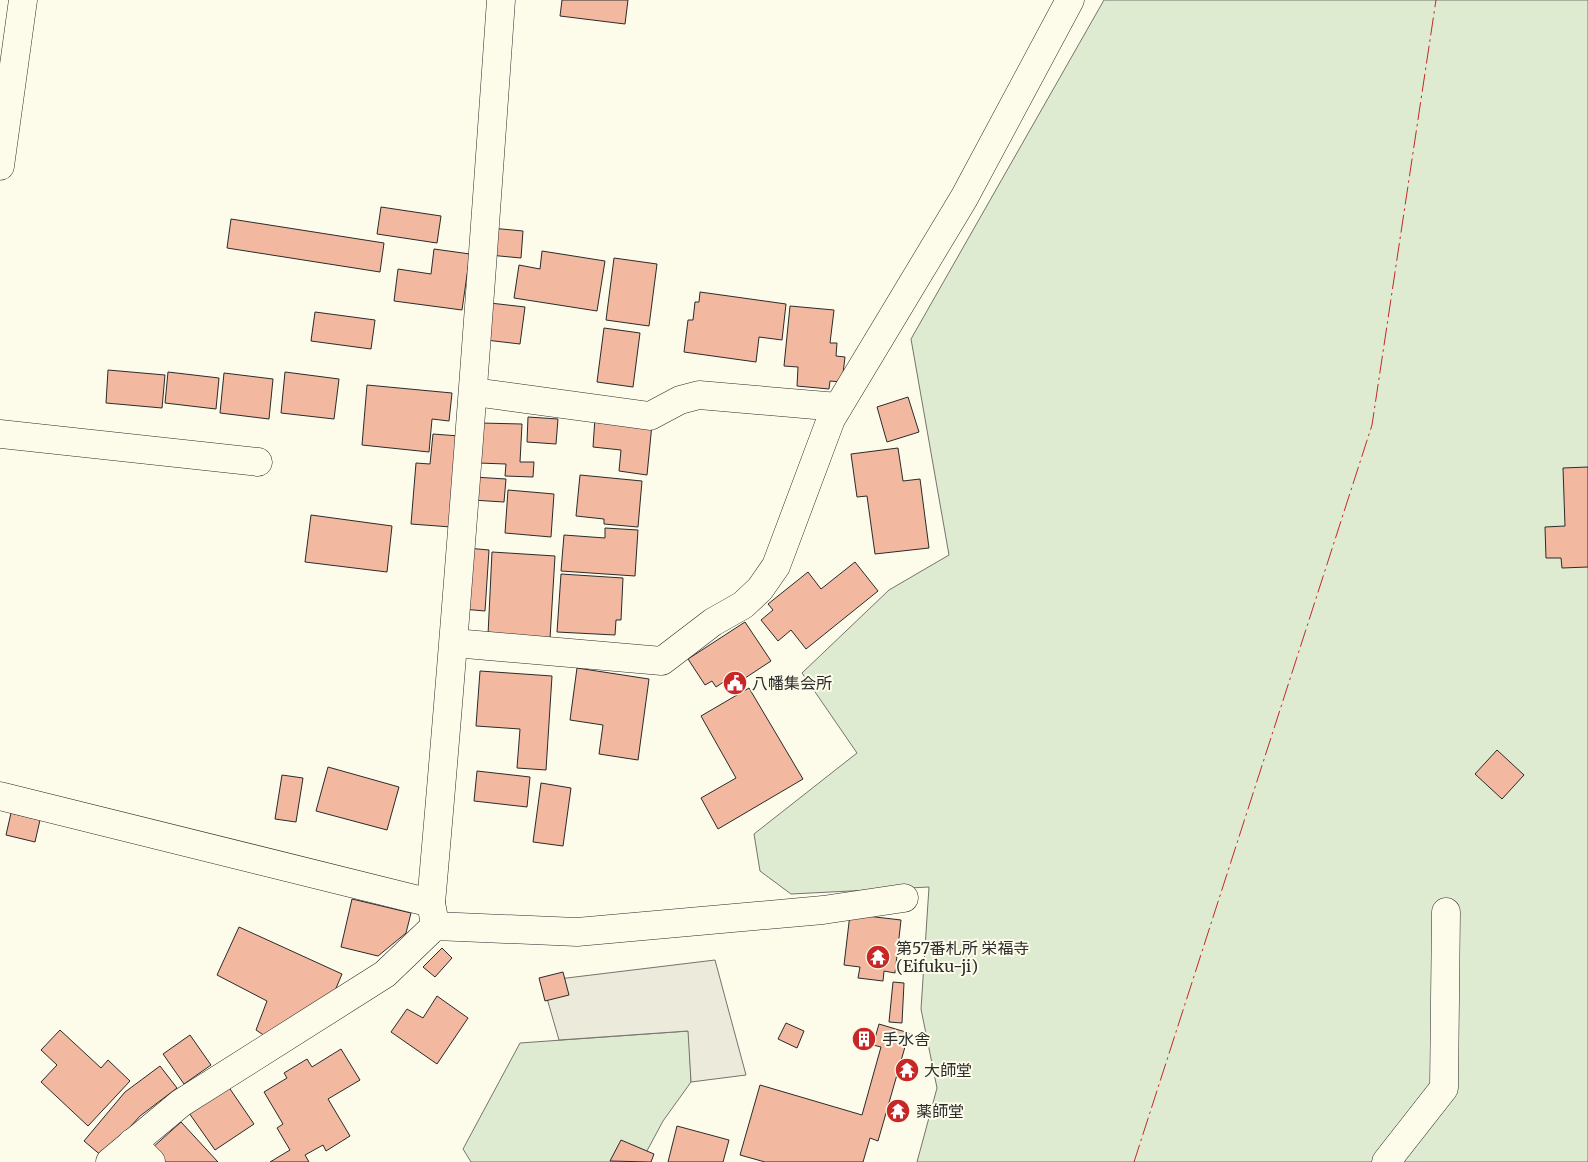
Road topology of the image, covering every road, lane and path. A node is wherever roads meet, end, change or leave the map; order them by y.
1 (23, 0) edge
2 (501, 0) edge
3 (1070, 0) edge
4 (0, 166) edge
5 (474, 392) junction
6 (838, 407) junction
7 (0, 434) edge
8 (258, 462) dead end
9 (454, 642) junction
10 (0, 796) edge
11 (904, 898) dead end
12 (1446, 912) dead end
13 (433, 914) junction
14 (142, 1153) edge
15 (110, 1162) edge
16 (1386, 1162) edge

1 - 4 street
2 - 5 street
3 - 6 street
5 - 6 street
5 - 9 street
6 - 9 street
7 - 8 street
9 - 13 street
10 - 13 street
11 - 13 street
12 - 16 street
13 - 14 street
14 - 15 street

